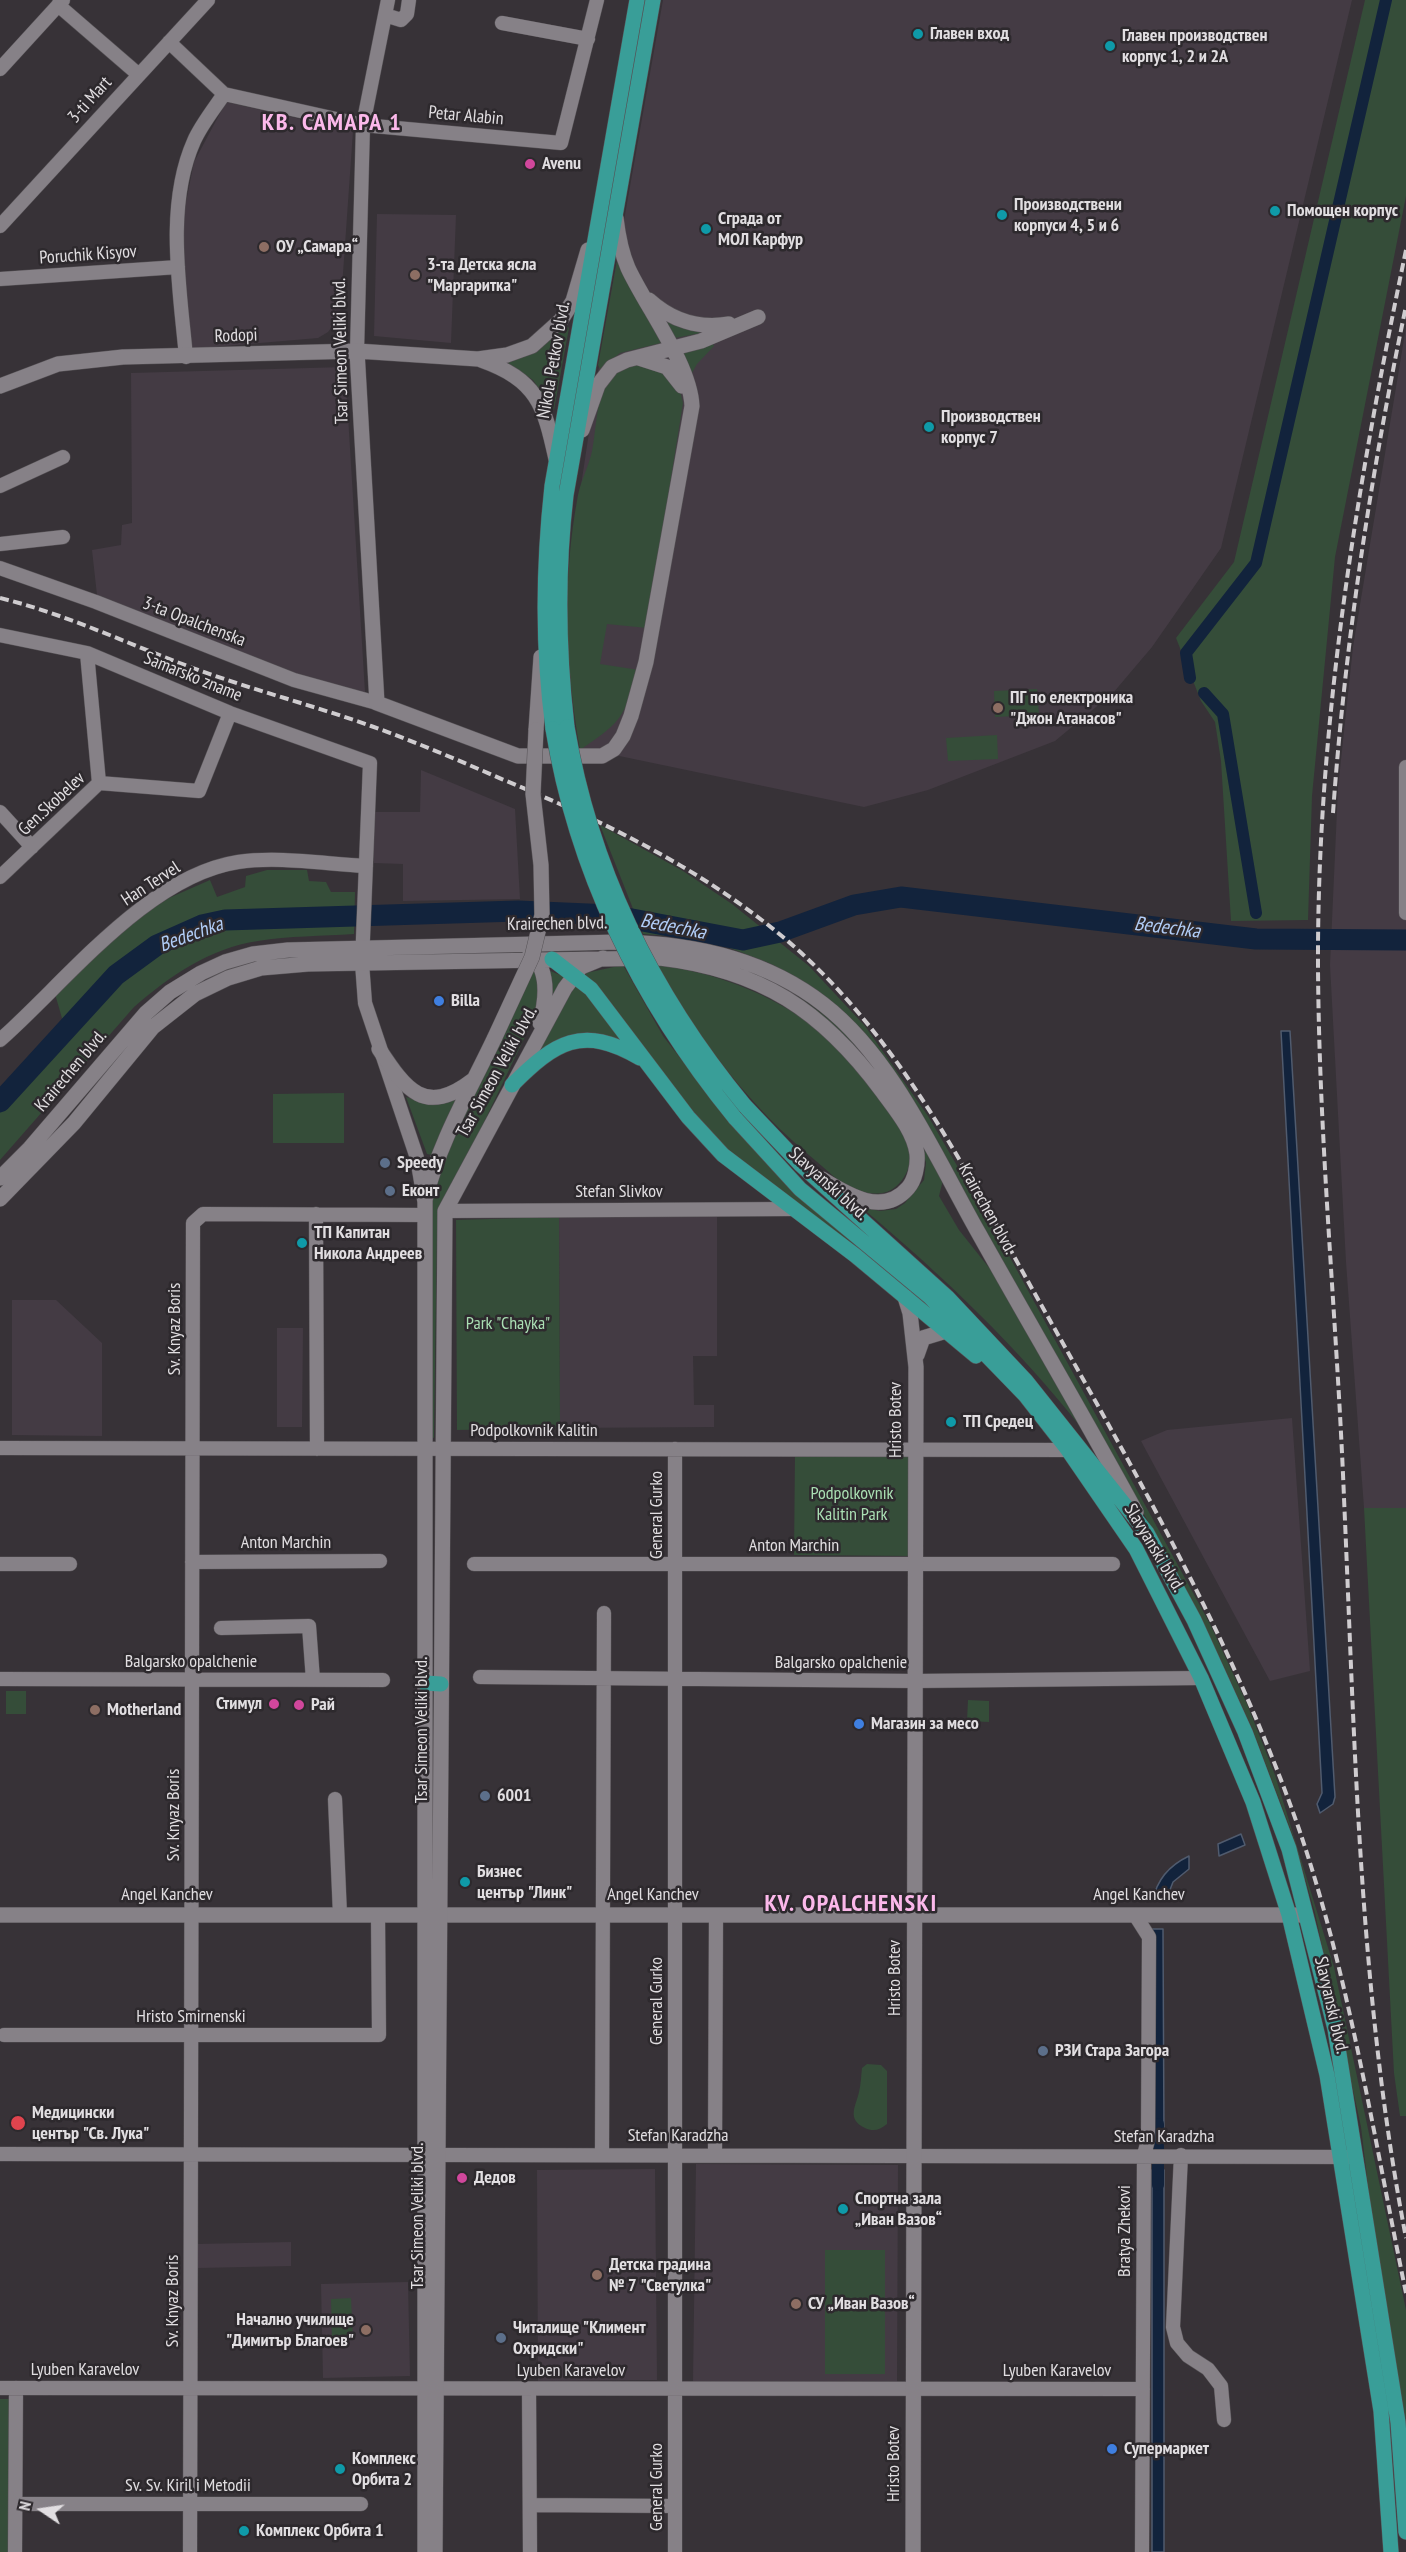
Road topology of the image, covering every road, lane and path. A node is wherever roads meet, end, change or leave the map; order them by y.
1 (208, 0) edge
2 (409, 0) edge
3 (597, 0) edge
4 (638, 0) edge
5 (653, 0) edge
6 (61, 3) edge
7 (385, 4) edge
8 (502, 23) dead end
9 (588, 39) junction
10 (170, 42) junction
11 (0, 69) edge
12 (139, 75) junction
13 (224, 94) junction
14 (363, 125) junction
15 (599, 212) junction
16 (616, 213) junction
17 (0, 226) edge
18 (178, 267) junction
19 (0, 279) edge
20 (641, 292) junction
21 (671, 349) junction
22 (357, 351) junction
23 (186, 357) junction
24 (635, 357) junction
25 (478, 359) junction
26 (0, 386) edge
27 (689, 423) junction
28 (63, 457) dead end
29 (556, 459) junction
30 (572, 461) junction
31 (0, 486) edge
32 (63, 537) dead end
33 (0, 544) edge
34 (0, 568) edge
35 (543, 624) junction
36 (0, 635) edge
37 (87, 653) junction
38 (377, 703) junction
39 (230, 713) junction
40 (560, 728) junction
41 (370, 763) joint
42 (1406, 766) edge
43 (99, 783) junction
44 (0, 813) edge
45 (32, 847) junction
46 (366, 866) junction
47 (0, 877) edge
48 (1406, 914) edge
49 (518, 944) junction
50 (363, 947) junction
51 (603, 958) junction
52 (544, 959) junction
53 (362, 963) junction
54 (575, 974) junction
55 (0, 1040) edge
56 (534, 1047) junction
57 (379, 1049) junction
58 (644, 1061) junction
59 (475, 1078) junction
60 (512, 1085) junction
61 (801, 1165) junction
62 (0, 1178) edge
63 (0, 1199) edge
64 (793, 1209) junction
65 (445, 1210) junction
66 (425, 1211) junction
67 (316, 1214) junction
68 (905, 1297) junction
69 (946, 1331) junction
70 (916, 1367) junction
71 (1025, 1395) junction
72 (0, 1448) edge
73 (192, 1448) junction
74 (317, 1449) junction
75 (425, 1449) junction
76 (443, 1449) junction
77 (675, 1449) junction
78 (915, 1450) junction
79 (1068, 1450) junction
80 (1147, 1533) junction
81 (380, 1561) dead end
82 (192, 1562) junction
83 (0, 1564) edge
84 (70, 1564) dead end
85 (474, 1564) dead end
86 (675, 1564) junction
87 (915, 1564) junction
88 (1113, 1564) dead end
89 (604, 1613) dead end
90 (221, 1628) dead end
91 (480, 1677) dead end
92 (1201, 1678) junction
93 (0, 1679) edge
94 (604, 1679) junction
95 (192, 1680) junction
96 (313, 1680) junction
97 (383, 1680) dead end
98 (675, 1680) junction
99 (915, 1681) junction
100 (425, 1683) junction
101 (441, 1683) junction
102 (336, 1799) dead end
103 (914, 1914) junction
104 (0, 1915) edge
105 (191, 1915) junction
106 (340, 1915) junction
107 (378, 1915) junction
108 (432, 1915) junction
109 (604, 1915) junction
110 (675, 1915) junction
111 (716, 1915) junction
112 (1135, 1915) junction
113 (1289, 1915) junction
114 (1307, 1915) junction
115 (4, 2035) dead end
116 (191, 2035) junction
117 (0, 2154) edge
118 (191, 2154) junction
119 (431, 2154) junction
120 (602, 2154) junction
121 (675, 2154) junction
122 (715, 2154) junction
123 (914, 2154) junction
124 (1147, 2154) junction
125 (1181, 2155) junction
126 (1348, 2157) junction
127 (0, 2388) edge
128 (16, 2388) junction
129 (190, 2389) junction
130 (430, 2389) junction
131 (529, 2389) junction
132 (675, 2389) junction
133 (913, 2389) junction
134 (1143, 2389) junction
135 (1224, 2420) dead end
136 (16, 2504) junction
137 (190, 2504) junction
138 (361, 2504) dead end
139 (531, 2505) junction
140 (675, 2506) junction
141 (1406, 2532) edge
142 (15, 2552) edge
143 (190, 2552) edge
144 (424, 2552) edge
145 (435, 2552) edge
146 (530, 2552) edge
147 (675, 2552) edge
148 (913, 2552) edge
149 (1142, 2552) edge
150 (1391, 2552) edge

1 - 10 street, 3-ti Mart
2 - 7 street
3 - 9 street, Petar Alabin
4 - 15 main road, Nikola Petkov blvd.
5 - 16 main road, Nikola Petkov blvd.
6 - 11 street
6 - 12 street
7 - 14 street, Tsar Simeon Veliki blvd.
8 - 9 street
9 - 14 street, Petar Alabin
10 - 12 street, 3-ti Mart
10 - 13 street
12 - 17 street, 3-ti Mart
13 - 14 street, Petar Alabin
13 - 18 street
14 - 22 street, Tsar Simeon Veliki blvd.
15 - 25 main road, Rodopi
15 - 29 main road, Nikola Petkov blvd.
16 - 20 main road
16 - 30 main road, Nikola Petkov blvd.
18 - 19 street, Poruchik Kisyov
18 - 23 street
20 - 21 main road
20 - 21 main road
21 - 24 main road
21 - 27 main road
22 - 23 main road, Rodopi
22 - 25 main road, Rodopi
22 - 38 main road, Tsar Simeon Veliki blvd.
23 - 26 main road, Rodopi
24 - 27 main road
24 - 30 main road
25 - 29 main road, Rodopi
27 - 38 main road
28 - 31 street
29 - 35 main road, Nikola Petkov blvd.
30 - 40 main road, Nikola Petkov blvd.
32 - 33 street
34 - 38 street, 3-ta Opalchenska
35 - 40 main road, Nikola Petkov blvd.
35 - 59 main road, Tsar Simeon Veliki blvd., bridge
36 - 37 street, Samarsko zname
37 - 39 street, Samarsko zname
37 - 43 street
39 - 41 street, Samarsko zname
39 - 43 street, Gen.Skobelev
40 - 61 main road, Slavyanski blvd., bridge
40 - 71 main road, Slavyanski blvd., bridge
41 - 46 street, Tsar Simeon Veliki blvd.
42 - 48 street
43 - 45 street, Gen.Skobelev
44 - 45 street
45 - 47 street, Gen.Skobelev
46 - 50 street, Tsar Simeon Veliki blvd.
46 - 55 street, Han Tervel
49 - 50 main road, Krairechen blvd.
49 - 52 main road
49 - 80 main road, Krairechen blvd.
50 - 53 street, Tsar Simeon Veliki blvd.
50 - 62 main road, Krairechen blvd.
51 - 52 main road, Krairechen blvd.
51 - 54 main road, Tsar Simeon Veliki blvd.
51 - 61 main road, Krairechen blvd.
52 - 53 main road, Krairechen blvd.
52 - 54 main road
52 - 56 main road
53 - 57 street, Tsar Simeon Veliki blvd.
53 - 63 main road, Krairechen blvd.
54 - 56 main road, Tsar Simeon Veliki blvd.
54 - 58 main road
56 - 60 main road, Tsar Simeon Veliki blvd.
57 - 59 main road
57 - 66 street, Tsar Simeon Veliki blvd.
58 - 60 main road
58 - 64 main road
59 - 66 main road, Tsar Simeon Veliki blvd.
60 - 65 main road, Tsar Simeon Veliki blvd.
61 - 80 main road, Slavyanski blvd.
64 - 65 street, Stefan Slivkov
64 - 68 main road
65 - 76 main road, Tsar Simeon Veliki blvd.
66 - 67 street
66 - 75 main road, Tsar Simeon Veliki blvd.
67 - 73 street, Sv. Knyaz Boris
67 - 74 street
68 - 69 main road
68 - 70 main road, Hristo Botev
69 - 70 main road, Hristo Botev
69 - 71 main road
70 - 78 main road, Hristo Botev
71 - 79 main road, Slavyanski blvd.
72 - 73 street, Podpolkovnik Kalitin
73 - 74 street, Podpolkovnik Kalitin
73 - 82 street, Sv. Knyaz Boris
74 - 75 street, Podpolkovnik Kalitin
75 - 76 street, Podpolkovnik Kalitin
75 - 100 main road, Tsar Simeon Veliki blvd.
76 - 77 street, Podpolkovnik Kalitin
76 - 101 main road, Tsar Simeon Veliki blvd.
77 - 78 street, Podpolkovnik Kalitin
77 - 86 street, General Gurko
78 - 79 street, Podpolkovnik Kalitin
78 - 87 main road, Hristo Botev
79 - 92 main road, Slavyanski blvd.
80 - 114 main road, Slavyanski blvd.
81 - 82 street, Anton Marchin
82 - 95 street, Sv. Knyaz Boris
83 - 84 street
85 - 86 street, Anton Marchin
86 - 87 street, Anton Marchin
86 - 98 street, General Gurko
87 - 88 street, Anton Marchin
87 - 99 main road, Hristo Botev
89 - 94 street
90 - 96 street
91 - 94 street, Balgarsko opalchenie
92 - 99 street, Balgarsko opalchenie
92 - 113 main road, Slavyanski blvd.
93 - 95 street, Balgarsko opalchenie
94 - 98 street, Balgarsko opalchenie
94 - 109 street
95 - 96 street, Balgarsko opalchenie
95 - 105 street, Sv. Knyaz Boris
96 - 97 street, Balgarsko opalchenie
98 - 99 street, Balgarsko opalchenie
98 - 110 street, General Gurko
99 - 103 main road, Hristo Botev
100 - 101 main road
100 - 108 main road, Tsar Simeon Veliki blvd.
101 - 108 main road, Tsar Simeon Veliki blvd.
102 - 106 street
103 - 111 main road, Angel Kanchev
103 - 112 main road, Angel Kanchev
103 - 123 main road, Hristo Botev
104 - 105 main road, Angel Kanchev
105 - 106 main road, Angel Kanchev
105 - 116 street, Sv. Knyaz Boris
106 - 107 main road, Angel Kanchev
107 - 108 main road, Angel Kanchev
107 - 116 street, Hristo Smirnenski
108 - 109 main road, Angel Kanchev
108 - 119 main road, Tsar Simeon Veliki blvd.
109 - 110 main road, Angel Kanchev
109 - 120 street
110 - 111 main road, Angel Kanchev
110 - 121 street, General Gurko
111 - 122 street
112 - 113 main road, Angel Kanchev
112 - 124 street, Bratya Zhekovi
113 - 114 main road, Angel Kanchev
113 - 126 main road, Slavyanski blvd.
114 - 126 main road, Slavyanski blvd.
115 - 116 street, Hristo Smirnenski
116 - 118 street, Sv. Knyaz Boris
117 - 118 street, Stefan Karadzha
118 - 119 street, Stefan Karadzha
118 - 129 street, Sv. Knyaz Boris
119 - 120 street, Stefan Karadzha
119 - 130 main road, Tsar Simeon Veliki blvd.
120 - 121 street, Stefan Karadzha
121 - 122 street, Stefan Karadzha
121 - 132 street, General Gurko
122 - 123 street, Stefan Karadzha
123 - 124 street, Stefan Karadzha
123 - 133 main road, Hristo Botev
124 - 125 street, Stefan Karadzha
124 - 134 street, Bratya Zhekovi
125 - 126 street, Stefan Karadzha
125 - 135 street
126 - 141 main road, Slavyanski blvd.
126 - 150 main road, Slavyanski blvd.
127 - 128 street, Lyuben Karavelov
128 - 129 street, Lyuben Karavelov
128 - 136 street
129 - 130 street, Lyuben Karavelov
129 - 137 street, Sv. Knyaz Boris
130 - 131 street, Lyuben Karavelov
130 - 144 main road, Tsar Simeon Veliki blvd.
130 - 145 main road, Tsar Simeon Veliki blvd.
131 - 132 street, Lyuben Karavelov
131 - 139 street
132 - 133 street, Lyuben Karavelov
132 - 140 street, General Gurko
133 - 134 street, Lyuben Karavelov
133 - 148 main road, Hristo Botev
134 - 149 street, Bratya Zhekovi
136 - 137 street, Sv. Sv. Kiril i Metodii
136 - 142 street
137 - 138 street, Sv. Sv. Kiril i Metodii
137 - 143 street, Sv. Knyaz Boris
139 - 140 street
139 - 146 street
140 - 147 street, General Gurko

